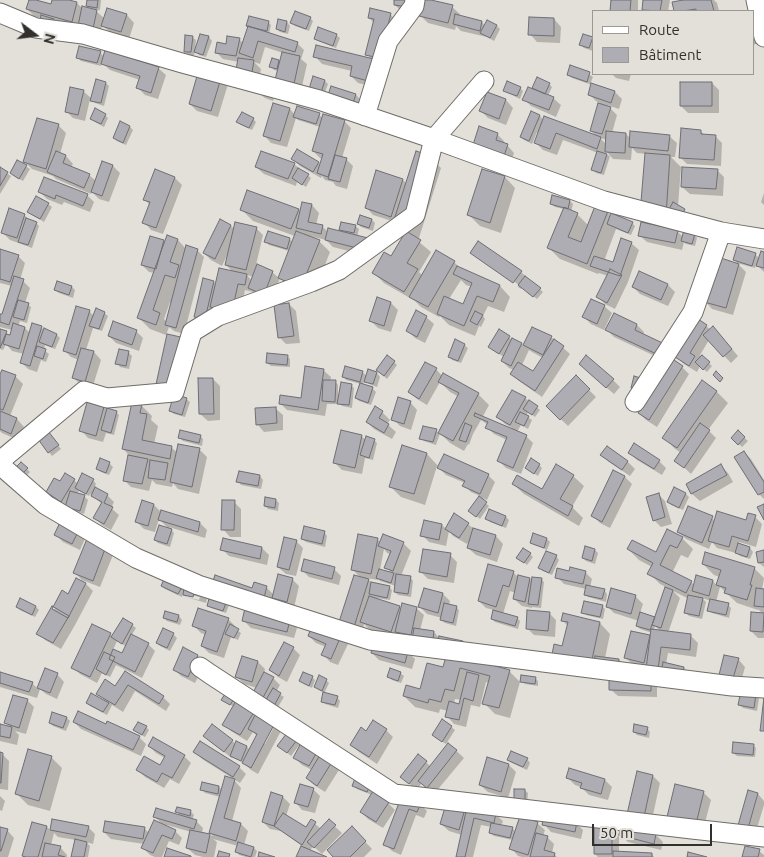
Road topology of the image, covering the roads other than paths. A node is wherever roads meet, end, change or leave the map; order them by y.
1 (415, 0) edge
2 (756, 0) edge
3 (0, 13) edge
4 (764, 37) edge
5 (484, 81) dead end
6 (365, 116) junction
7 (434, 139) junction
8 (722, 232) junction
9 (764, 239) edge
10 (635, 402) dead end
11 (0, 463) edge
12 (200, 667) dead end
13 (764, 688) edge
14 (764, 837) edge

1 - 6 street
2 - 4 street
3 - 6 street
5 - 7 street
6 - 7 street
7 - 8 street
7 - 11 street
8 - 9 street
8 - 10 street
11 - 13 street
12 - 14 street

